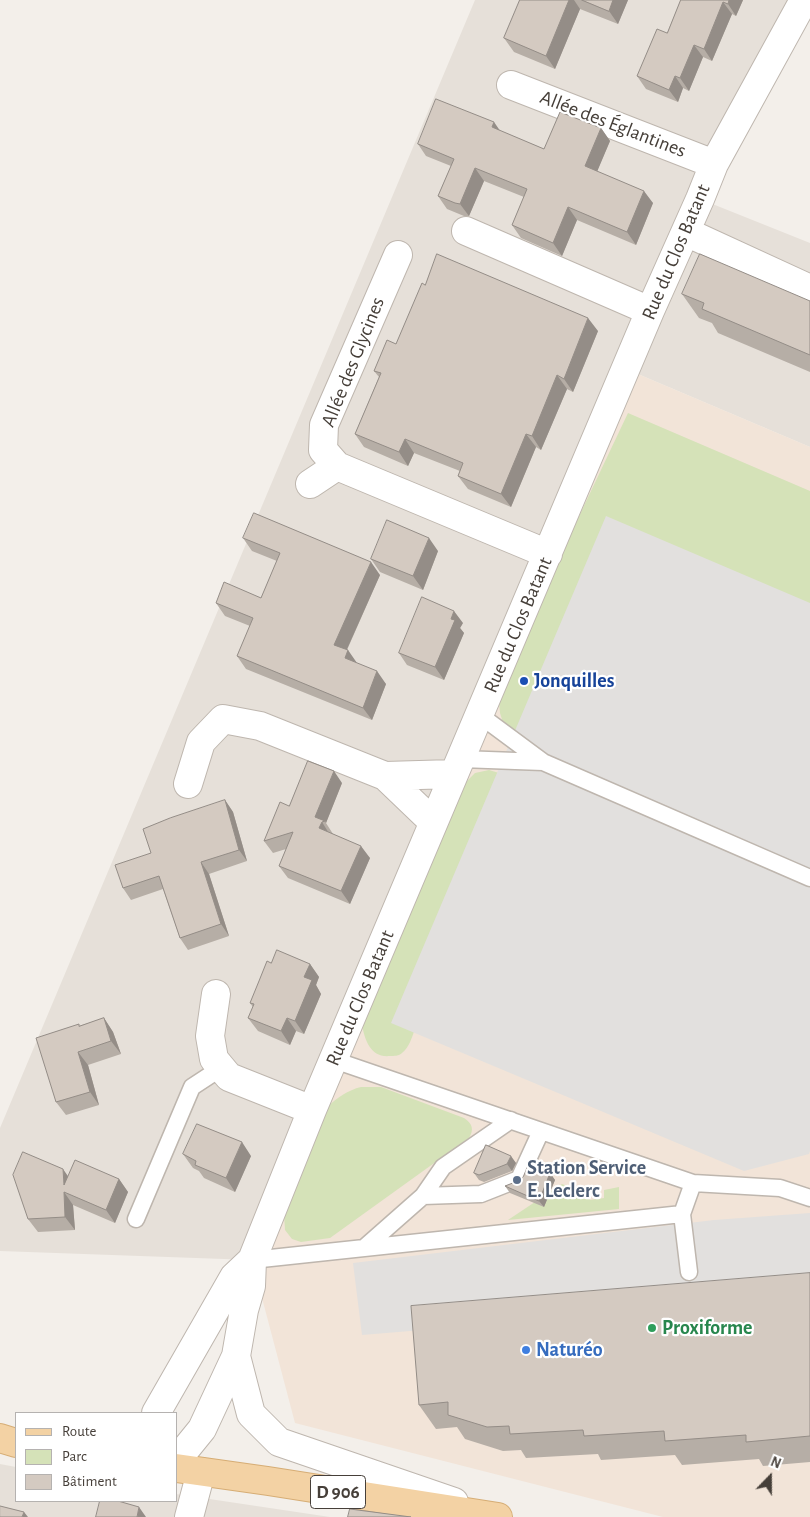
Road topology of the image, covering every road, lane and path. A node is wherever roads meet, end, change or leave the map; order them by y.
1 (804, 0) edge
2 (511, 84) dead end
3 (714, 164) junction
4 (466, 232) dead end
5 (686, 232) junction
6 (398, 255) dead end
7 (810, 289) edge
8 (650, 311) junction
9 (337, 466) junction
10 (310, 484) dead end
11 (548, 554) junction
12 (479, 717) junction
13 (543, 762) junction
14 (458, 766) junction
15 (385, 776) junction
16 (188, 784) dead end
17 (434, 822) junction
18 (810, 878) edge
19 (216, 994) dead end
20 (334, 1060) junction
21 (221, 1068) junction
22 (312, 1110) junction
23 (511, 1120) junction
24 (541, 1131) junction
25 (692, 1183) junction
26 (423, 1196) junction
27 (810, 1198) edge
28 (682, 1214) junction
29 (136, 1219) dead end
30 (364, 1248) junction
31 (252, 1260) junction
32 (689, 1272) dead end
33 (236, 1356) junction
34 (157, 1412) edge
35 (0, 1438) edge
36 (0, 1445) edge
37 (15, 1445) edge
38 (15, 1445) edge
39 (178, 1459) edge
40 (189, 1470) edge
41 (189, 1517) edge
42 (498, 1517) edge

1 - 3 street, Rue du Clos Batant
2 - 3 street, Allée des Églantines
3 - 5 street, Rue du Clos Batant
4 - 8 street
5 - 7 street
5 - 8 street, Rue du Clos Batant
6 - 9 street, Allée des Glycines
8 - 11 street, Rue du Clos Batant
9 - 10 street
9 - 11 street, Allée des Glycines
11 - 12 street, Rue du Clos Batant
12 - 13 lane
12 - 14 street, Rue du Clos Batant
13 - 14 lane
13 - 18 lane
14 - 15 street
14 - 17 street, Rue du Clos Batant
15 - 16 street
15 - 17 street
17 - 20 street, Rue du Clos Batant
19 - 21 street
20 - 22 street, Rue du Clos Batant
20 - 23 lane
21 - 22 street
21 - 29 lane
22 - 31 street, Rue du Clos Batant
23 - 24 lane
23 - 26 lane
24 - 25 lane
24 - 26 lane
25 - 27 lane
25 - 28 lane
26 - 30 lane
28 - 30 lane
28 - 32 lane
30 - 31 lane
31 - 33 street, Rue du Clos Batant
31 - 34 street, Rue du Clos Batant
33 - 39 street, Rue du Clos Batant
33 - 42 street, Rue du Clos Batant
35 - 37 main road
36 - 38 main road
40 - 41 street
40 - 42 main road, D 906

